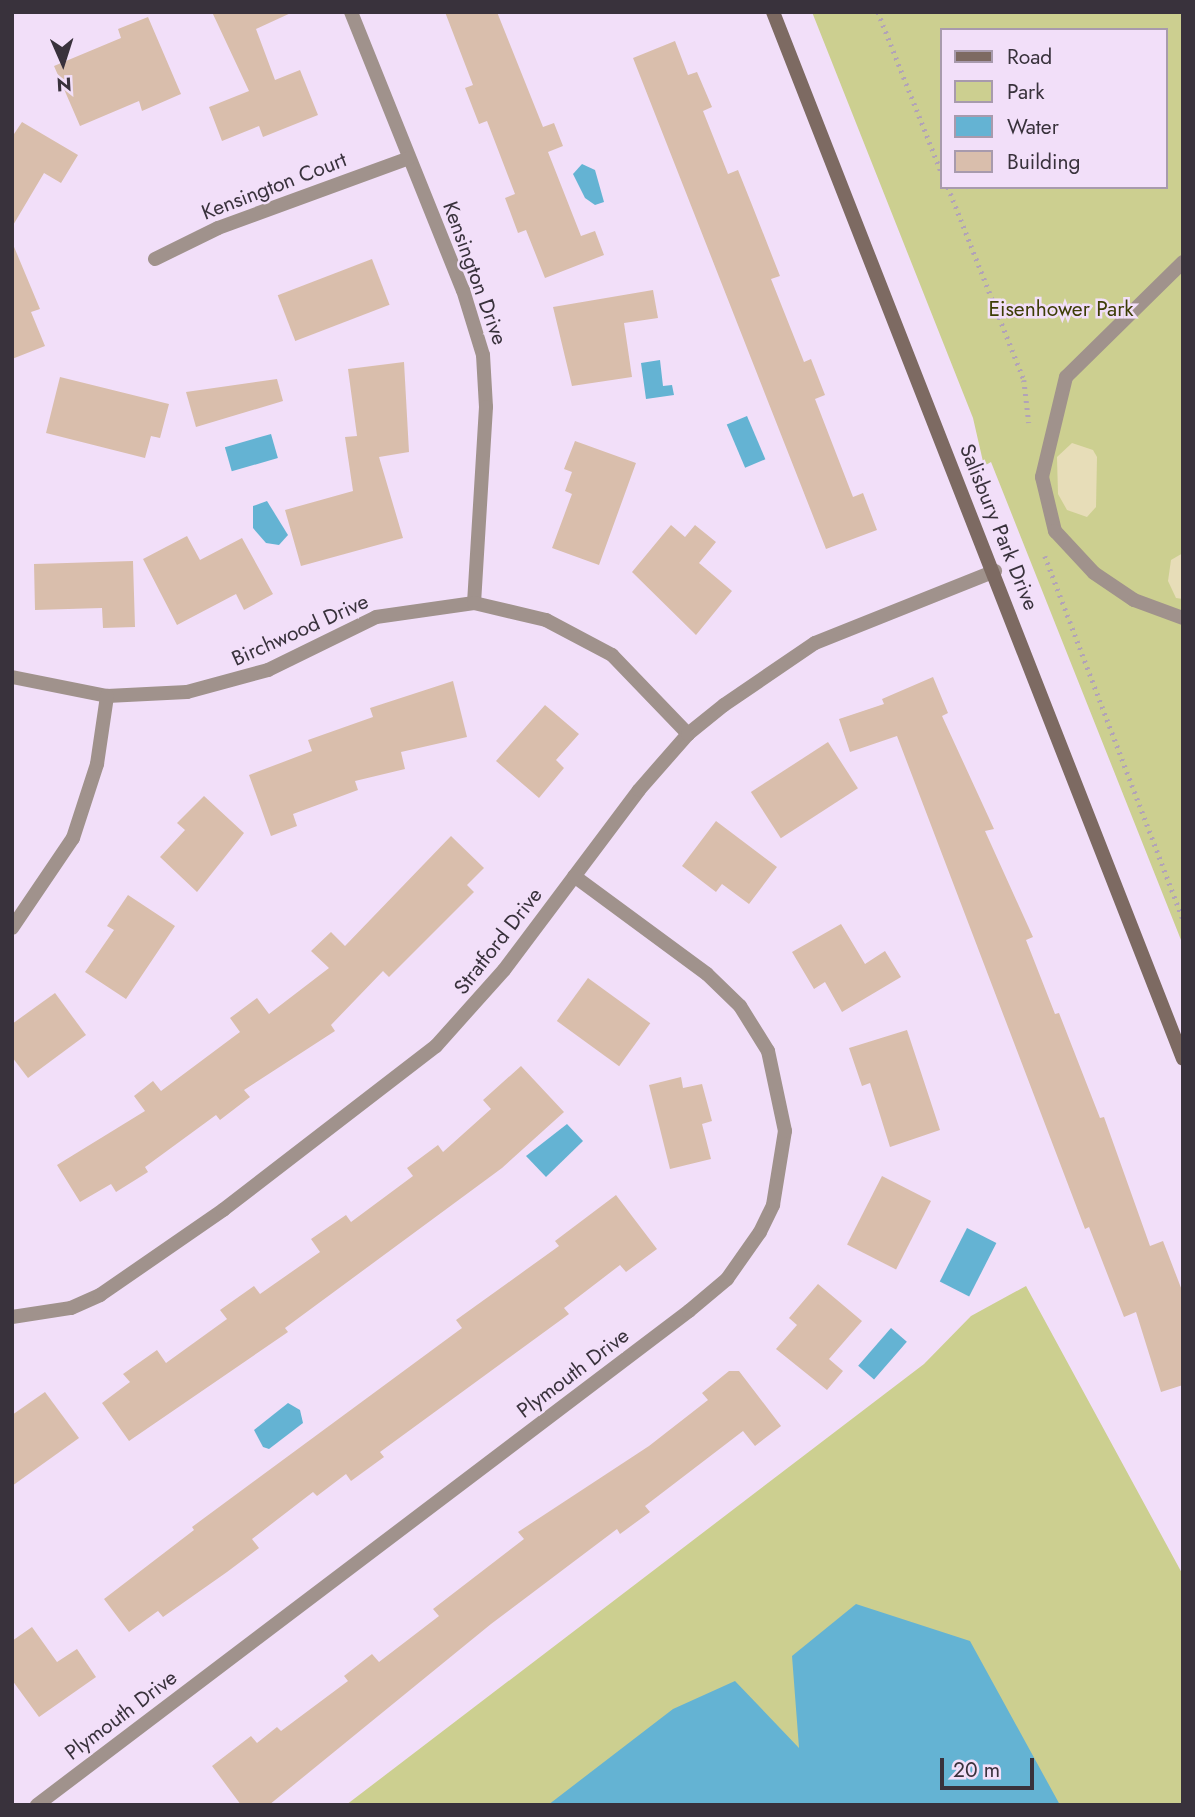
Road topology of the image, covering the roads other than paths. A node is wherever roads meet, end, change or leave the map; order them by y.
1 (351, 12) edge
2 (773, 12) edge
3 (409, 158) junction
4 (155, 259) dead end
5 (1183, 262) edge
6 (995, 571) junction
7 (474, 603) junction
8 (1183, 618) edge
9 (12, 677) edge
10 (107, 696) junction
11 (688, 734) junction
12 (574, 876) junction
13 (12, 928) edge
14 (1183, 1059) edge
15 (12, 1317) edge
16 (37, 1805) edge

1 - 3 street, Kensington Drive
2 - 6 main road, Salisbury Park Drive
3 - 4 street, Kensington Court
3 - 7 street, Kensington Drive
5 - 8 street
6 - 11 street, Stratford Drive
6 - 14 main road, Salisbury Park Drive
7 - 10 street, Birchwood Drive
7 - 11 street, Birchwood Drive
9 - 10 street, Birchwood Drive
10 - 13 street
11 - 12 street, Stratford Drive
12 - 15 street, Stratford Drive
12 - 16 street, Plymouth Drive

